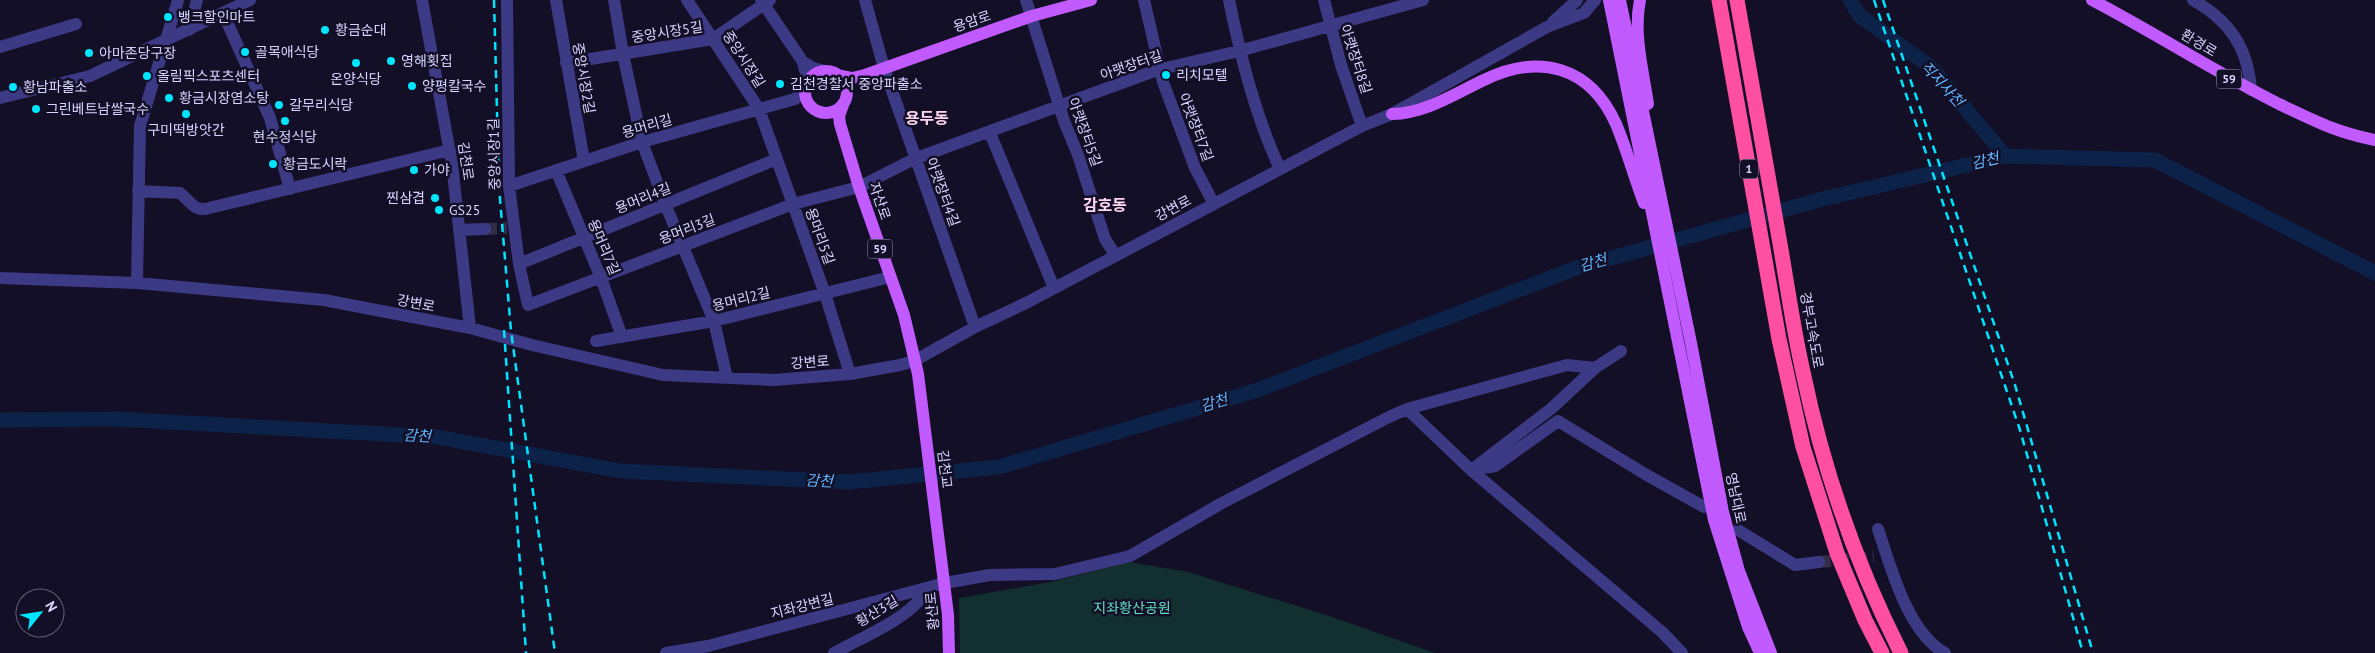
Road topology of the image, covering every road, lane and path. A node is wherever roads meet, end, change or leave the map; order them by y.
1 (178, 0) edge
2 (197, 0) edge
3 (250, 0) edge
4 (422, 0) edge
5 (507, 0) edge
6 (556, 0) edge
7 (614, 0) edge
8 (687, 0) edge
9 (865, 0) edge
10 (1026, 0) edge
11 (1091, 0) edge
12 (1144, 0) edge
13 (1229, 0) edge
14 (1324, 0) edge
15 (1423, 0) edge
16 (1577, 0) edge
17 (1595, 0) edge
18 (1604, 0) edge
19 (1609, 0) edge
20 (1620, 0) edge
21 (1640, 0) edge
22 (1719, 0) edge
23 (1736, 0) edge
24 (2092, 0) edge
25 (2193, 0) edge
26 (765, 1) edge
27 (223, 13) junction
28 (1584, 13) junction
29 (1032, 16) junction
30 (76, 24) dead end
31 (1330, 26) junction
32 (1547, 27) junction
33 (189, 30) junction
34 (713, 39) junction
35 (166, 41) junction
36 (0, 47) edge
37 (1240, 51) junction
38 (623, 54) junction
39 (803, 62) junction
40 (566, 63) junction
41 (884, 68) junction
42 (1160, 70) junction
43 (825, 71) junction
44 (838, 75) junction
45 (865, 75) junction
46 (807, 86) junction
47 (2251, 90) junction
48 (0, 98) edge
49 (795, 99) junction
50 (845, 99) junction
51 (809, 103) junction
52 (1060, 107) junction
53 (759, 109) junction
54 (825, 113) junction
55 (1392, 114) junction
56 (840, 124) junction
57 (1362, 126) junction
58 (990, 133) junction
59 (2375, 140) edge
60 (642, 142) junction
61 (450, 150) junction
62 (915, 158) junction
63 (777, 159) junction
64 (584, 161) junction
65 (1280, 169) junction
66 (556, 170) junction
67 (509, 186) junction
68 (859, 188) junction
69 (290, 189) junction
70 (138, 191) junction
71 (793, 204) junction
72 (1214, 204) junction
73 (666, 206) junction
74 (485, 229) tunnel mouth
75 (459, 230) junction
76 (583, 238) junction
77 (1662, 238) junction
78 (683, 247) junction
79 (1116, 256) junction
80 (519, 264) junction
81 (890, 277) junction
82 (0, 278) edge
83 (601, 278) junction
84 (137, 283) junction
85 (1054, 288) junction
86 (825, 294) junction
87 (528, 305) joint
88 (714, 322) junction
89 (975, 327) junction
90 (470, 328) junction
91 (622, 337) junction
92 (596, 342) dead end
93 (1685, 344) junction
94 (1620, 351) dead end
95 (914, 361) junction
96 (1595, 368) junction
97 (850, 374) junction
98 (918, 374) joint
99 (727, 378) junction
100 (1406, 409) junction
101 (1472, 470) junction
102 (1704, 507) dead end
103 (1878, 529) dead end
104 (1738, 530) dead end
105 (1819, 562) tunnel mouth
106 (942, 567) joint
107 (945, 583) junction
108 (927, 588) junction
109 (708, 649) edge
110 (666, 653) edge
111 (834, 653) edge
112 (949, 653) edge
113 (1682, 653) edge
114 (1760, 653) edge
115 (1771, 653) edge
116 (1882, 653) edge
117 (1901, 653) edge
118 (1945, 653) edge

1 - 35 street
2 - 33 street
3 - 27 street
4 - 61 street, 김천로
5 - 67 street, 중앙시장1길
6 - 40 street, 중앙시장2길
7 - 38 street
8 - 34 street, 중앙시장길
9 - 41 street, 아랫장터4길
10 - 29 street, 아랫장터5길
11 - 29 main road, 용암로
12 - 42 street, 아랫장터7길
13 - 37 street
14 - 31 street, 아랫장터8길
15 - 31 street, 아랫장터길
16 - 32 street, 강변로
17 - 28 street, 강변로
18 - 28 street
19 - 77 main road
20 - 77 main road
21 - 77 main road
22 - 116 highway, 1
23 - 117 highway, 경부고속도로 / 1
24 - 47 main road, 환경로 / 59
25 - 47 street
26 - 34 street, 중앙시장5길
26 - 39 street
27 - 33 street
27 - 69 street
28 - 32 street, 강변로
29 - 41 main road, 용암로
29 - 52 street, 아랫장터5길
30 - 36 street
31 - 37 street, 아랫장터길
31 - 57 street, 아랫장터8길
32 - 55 street, 강변로
33 - 35 street
34 - 38 street, 중앙시장5길
34 - 53 street, 중앙시장길
35 - 48 street
35 - 70 street
37 - 42 street, 아랫장터길
37 - 65 street
38 - 40 street, 중앙시장5길
38 - 60 street
39 - 43 street
39 - 46 street
40 - 64 street, 중앙시장2길
41 - 45 main road, 용암로
41 - 62 street, 아랫장터4길
42 - 52 street, 아랫장터길
42 - 72 street, 아랫장터7길
43 - 44 main road
43 - 46 main road
44 - 45 main road
44 - 50 main road
45 - 50 main road
46 - 49 street, 용머리길
46 - 51 main road
47 - 59 main road, 환경로 / 59
49 - 51 street
49 - 53 street, 용머리길
50 - 54 main road
50 - 56 main road, 59
51 - 54 main road
52 - 58 street, 아랫장터길
52 - 79 street, 아랫장터5길
53 - 60 street, 용머리길
53 - 63 street, 용머리5길
54 - 56 main road
55 - 57 street, 강변로
55 - 77 main road
56 - 68 main road, 자산로 / 59
57 - 65 street, 강변로
58 - 62 street, 아랫장터길
58 - 85 street
60 - 64 street, 용머리길
60 - 73 street
61 - 69 street
61 - 75 street, 김천로
62 - 68 street, 아랫장터길
62 - 89 street, 아랫장터4길
63 - 71 street, 용머리5길
63 - 73 street, 용머리4길
64 - 66 street, 용머리길
65 - 72 street, 강변로
66 - 67 street, 용머리길
66 - 76 street, 용머리7길
67 - 80 street, 중앙시장1길
68 - 71 street, 용머리3길
68 - 81 main road, 자산로 / 59
69 - 70 street
70 - 84 street
71 - 78 street, 용머리3길
71 - 86 street, 용머리5길
72 - 79 street, 강변로
73 - 76 street, 용머리4길
73 - 78 street
74 - 75 street
75 - 90 street, 김천로
76 - 80 street, 용머리4길
76 - 83 street, 용머리7길
77 - 93 main road
78 - 83 street, 용머리3길
78 - 88 street
79 - 85 street, 강변로
80 - 87 street, 중앙시장1길
81 - 86 street, 용머리2길
81 - 95 main road, 자산로 / 59
82 - 84 street, 강변로
83 - 87 street, 용머리3길
83 - 91 street, 용머리7길
84 - 90 street, 강변로
85 - 89 street, 강변로
86 - 88 street, 용머리2길
86 - 97 street, 용머리5길
88 - 91 street, 용머리2길
88 - 99 street
89 - 95 street, 강변로
90 - 99 street, 강변로
91 - 92 street, 용머리2길
93 - 114 main road, 영남대로
93 - 115 main road, 영남대로
94 - 96 street
95 - 97 street, 강변로
95 - 98 main road, 자산로 / 59
96 - 100 street, 지좌강변길
96 - 101 street
97 - 99 street, 강변로
98 - 106 main road, 김천교 / 59
100 - 101 street
100 - 107 street, 지좌강변길
101 - 102 street
101 - 113 street
103 - 118 street
104 - 105 street
106 - 107 main road, 황산로 / 59
107 - 108 street, 지좌강변길
107 - 112 main road, 황산로 / 59
108 - 109 street, 지좌강변길
108 - 111 street, 황산3길
109 - 110 street, 지좌강변길

